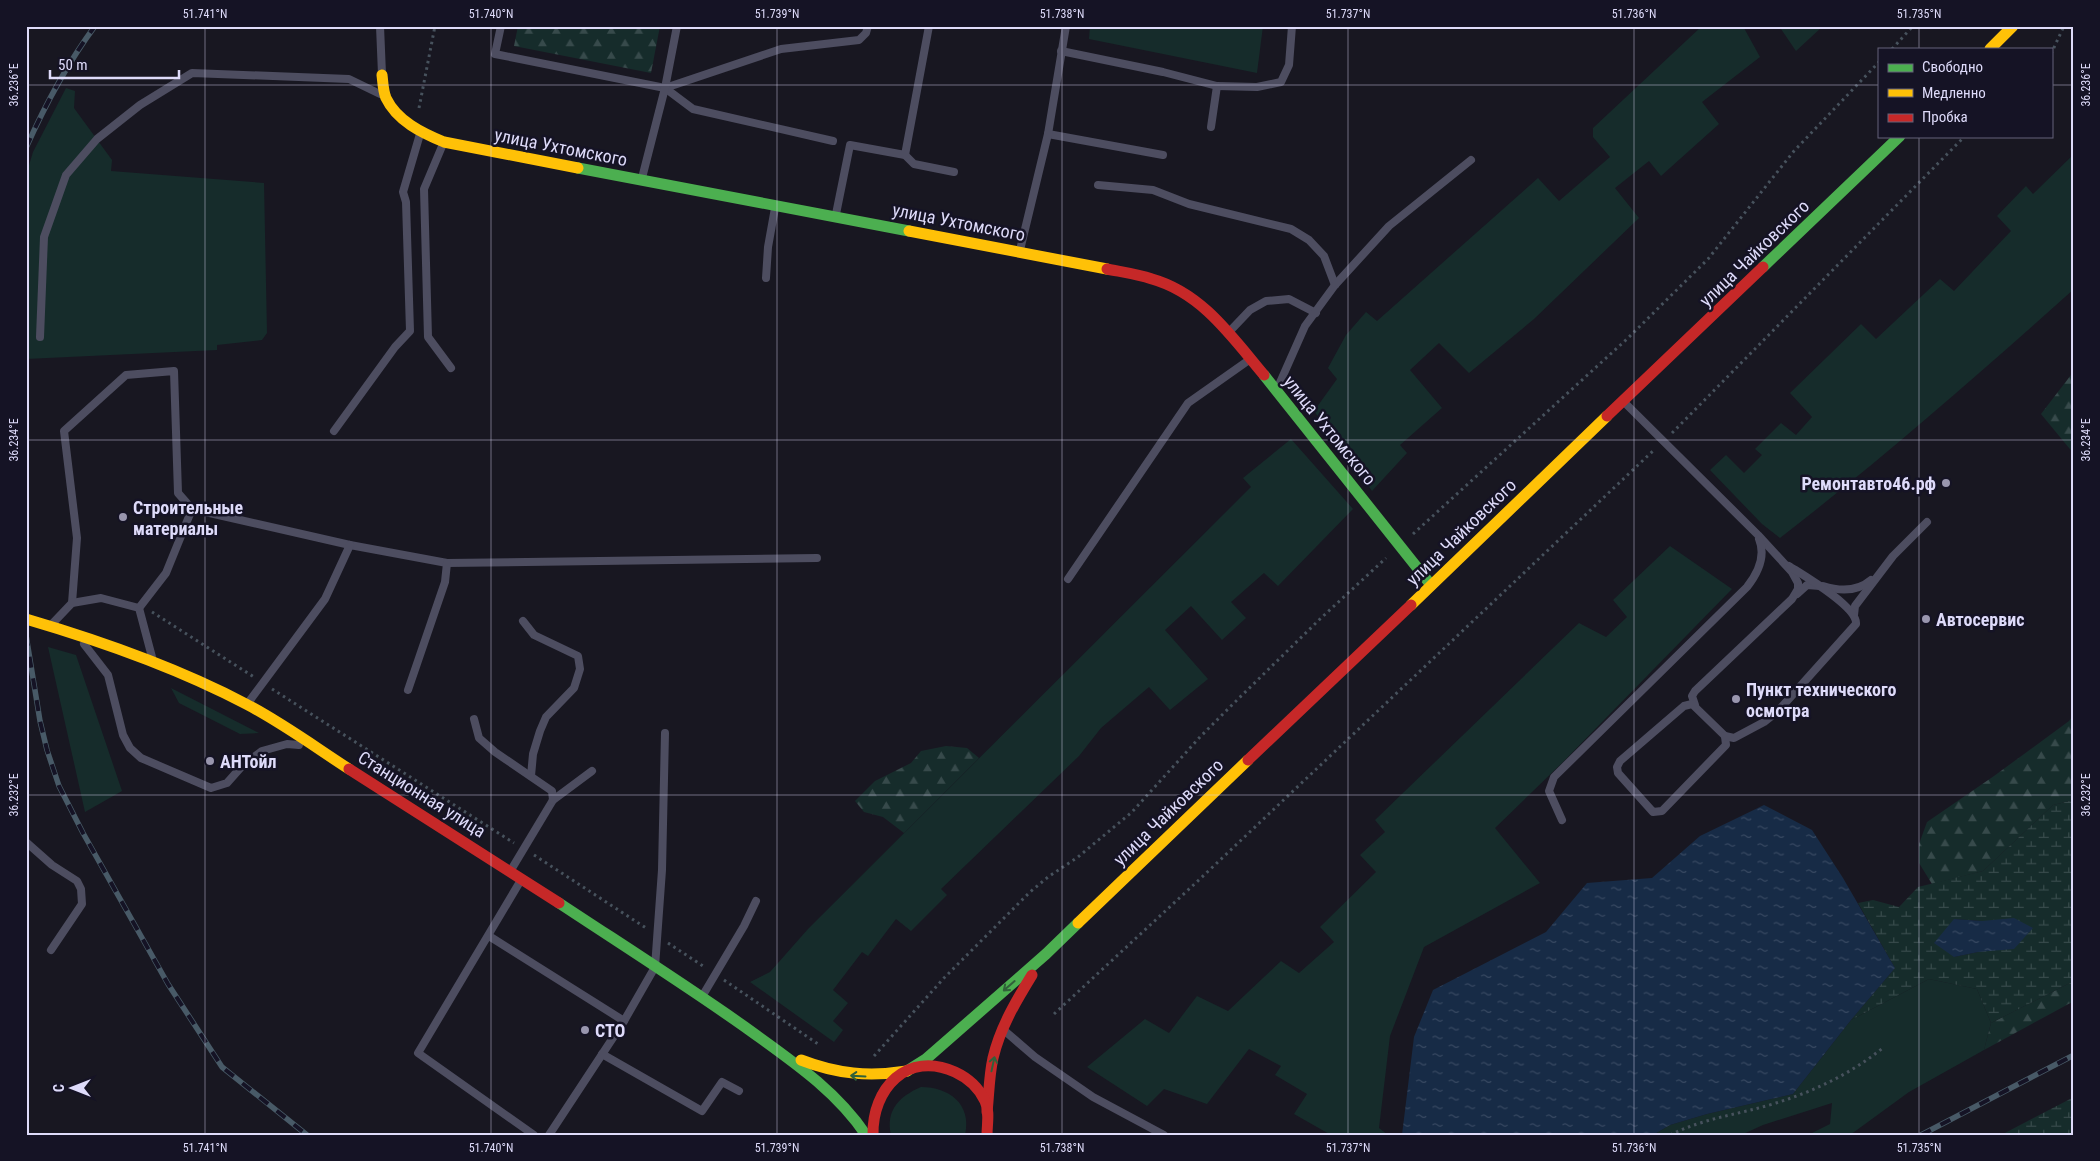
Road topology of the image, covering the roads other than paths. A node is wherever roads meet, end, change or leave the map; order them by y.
1 (380, 26) edge
2 (501, 26) edge
3 (677, 26) edge
4 (868, 26) edge
5 (929, 26) edge
6 (1066, 26) edge
7 (1292, 26) edge
8 (2013, 26) edge
9 (1991, 48) edge
10 (1061, 51) junction
11 (382, 75) joint
12 (1217, 86) junction
13 (665, 88) junction
14 (385, 97) junction
15 (1210, 126) dead end
16 (418, 130) junction
17 (1048, 134) junction
18 (1898, 138) edge
19 (833, 140) dead end
20 (444, 142) junction
21 (905, 154) junction
22 (1163, 155) dead end
23 (1471, 160) dead end
24 (954, 172) dead end
25 (641, 180) junction
26 (1098, 184) dead end
27 (776, 205) junction
28 (835, 216) junction
29 (1020, 252) junction
30 (766, 278) dead end
31 (1335, 285) junction
32 (1316, 313) junction
33 (1228, 333) junction
34 (40, 337) dead end
35 (1250, 360) junction
36 (451, 368) dead end
37 (1276, 391) junction
38 (1623, 400) junction
39 (334, 431) dead end
40 (192, 509) junction
41 (1927, 522) dead end
42 (1758, 535) junction
43 (350, 544) junction
44 (818, 558) dead end
45 (447, 563) junction
46 (1783, 563) junction
47 (1880, 572) junction
48 (1808, 578) junction
49 (1068, 579) dead end
50 (1431, 585) junction
51 (1824, 589) junction
52 (1792, 599) junction
53 (72, 603) junction
54 (140, 606) junction
55 (1854, 615) junction
56 (26, 619) edge
57 (523, 621) dead end
58 (51, 626) junction
59 (74, 633) junction
60 (153, 662) junction
61 (408, 690) dead end
62 (247, 704) junction
63 (1695, 705) junction
64 (474, 720) dead end
65 (665, 734) dead end
66 (1725, 736) junction
67 (313, 746) junction
68 (592, 771) dead end
69 (531, 776) junction
70 (553, 800) junction
71 (1562, 820) dead end
72 (26, 842) edge
73 (510, 871) junction
74 (522, 878) junction
75 (756, 901) dead end
76 (489, 936) junction
77 (51, 950) dead end
78 (1046, 954) junction
79 (656, 967) junction
80 (702, 996) junction
81 (624, 1022) junction
82 (1003, 1029) junction
83 (773, 1047) junction
84 (602, 1054) junction
85 (907, 1071) junction
86 (740, 1091) dead end
87 (987, 1112) junction
88 (987, 1134) edge
89 (534, 1135) edge
90 (549, 1135) edge
91 (866, 1135) edge
92 (873, 1135) edge
93 (1164, 1135) edge

1 - 11 lane
2 - 13 lane
3 - 13 lane
4 - 13 lane
5 - 21 lane
6 - 10 lane
7 - 12 lane
8 - 9 main road
10 - 12 lane
10 - 17 lane
11 - 14 main road, улица Ухтомского
12 - 15 lane
13 - 19 lane
13 - 25 lane
14 - 16 main road, улица Ухтомского
14 - 34 lane
16 - 20 main road, улица Ухтомского
16 - 39 lane
17 - 22 lane
17 - 29 lane
18 - 38 main road, улица Чайковского
20 - 25 main road, улица Ухтомского
20 - 36 lane
21 - 24 lane
21 - 28 lane
23 - 31 lane
25 - 27 main road, улица Ухтомского
26 - 31 lane
27 - 28 main road, улица Ухтомского
27 - 30 lane
28 - 29 main road, улица Ухтомского
29 - 33 main road, улица Ухтомского
31 - 32 lane
32 - 33 lane
32 - 37 lane
33 - 35 main road, улица Ухтомского
35 - 37 main road, улица Ухтомского
35 - 49 lane
37 - 50 main road, улица Ухтомского
38 - 42 lane
38 - 50 main road, улица Чайковского
40 - 43 lane
40 - 53 lane
40 - 54 lane
41 - 47 lane
42 - 46 lane
42 - 71 lane
43 - 45 lane
43 - 62 lane
44 - 45 lane
45 - 61 lane
46 - 48 lane
46 - 52 lane
47 - 48 lane
47 - 55 lane
48 - 51 lane
50 - 78 main road, улица Чайковского
51 - 52 lane
51 - 55 lane
52 - 63 lane
53 - 54 lane
53 - 58 lane
54 - 60 lane
55 - 66 lane
56 - 58 main road, Станционная улица
57 - 69 lane
58 - 59 main road, Станционная улица
59 - 60 main road, Станционная улица
59 - 67 lane
60 - 62 main road, Станционная улица
62 - 67 main road, Станционная улица
63 - 66 lane
63 - 66 lane
64 - 69 lane
65 - 79 lane
67 - 73 main road, Станционная улица
68 - 70 lane
69 - 70 lane
70 - 73 lane
72 - 77 lane
73 - 74 main road, Станционная улица
74 - 76 lane
74 - 79 main road, Станционная улица
75 - 80 lane
76 - 81 lane
76 - 89 lane
78 - 82 main road, улица Чайковского
78 -> 85 main road, улица Чайковского
79 - 80 main road, Станционная улица
79 - 81 lane
80 - 83 main road, Станционная улица
81 - 84 lane
87 -> 82 main road, улица Чайковского
82 - 93 lane
85 -> 83 main road, Станционная улица
83 - 91 main road, Станционная улица
84 - 86 lane
84 - 90 lane
85 - 87 main road, Станционная улица
85 - 92 main road, улица Чайковского
87 - 88 main road, улица Чайковского

